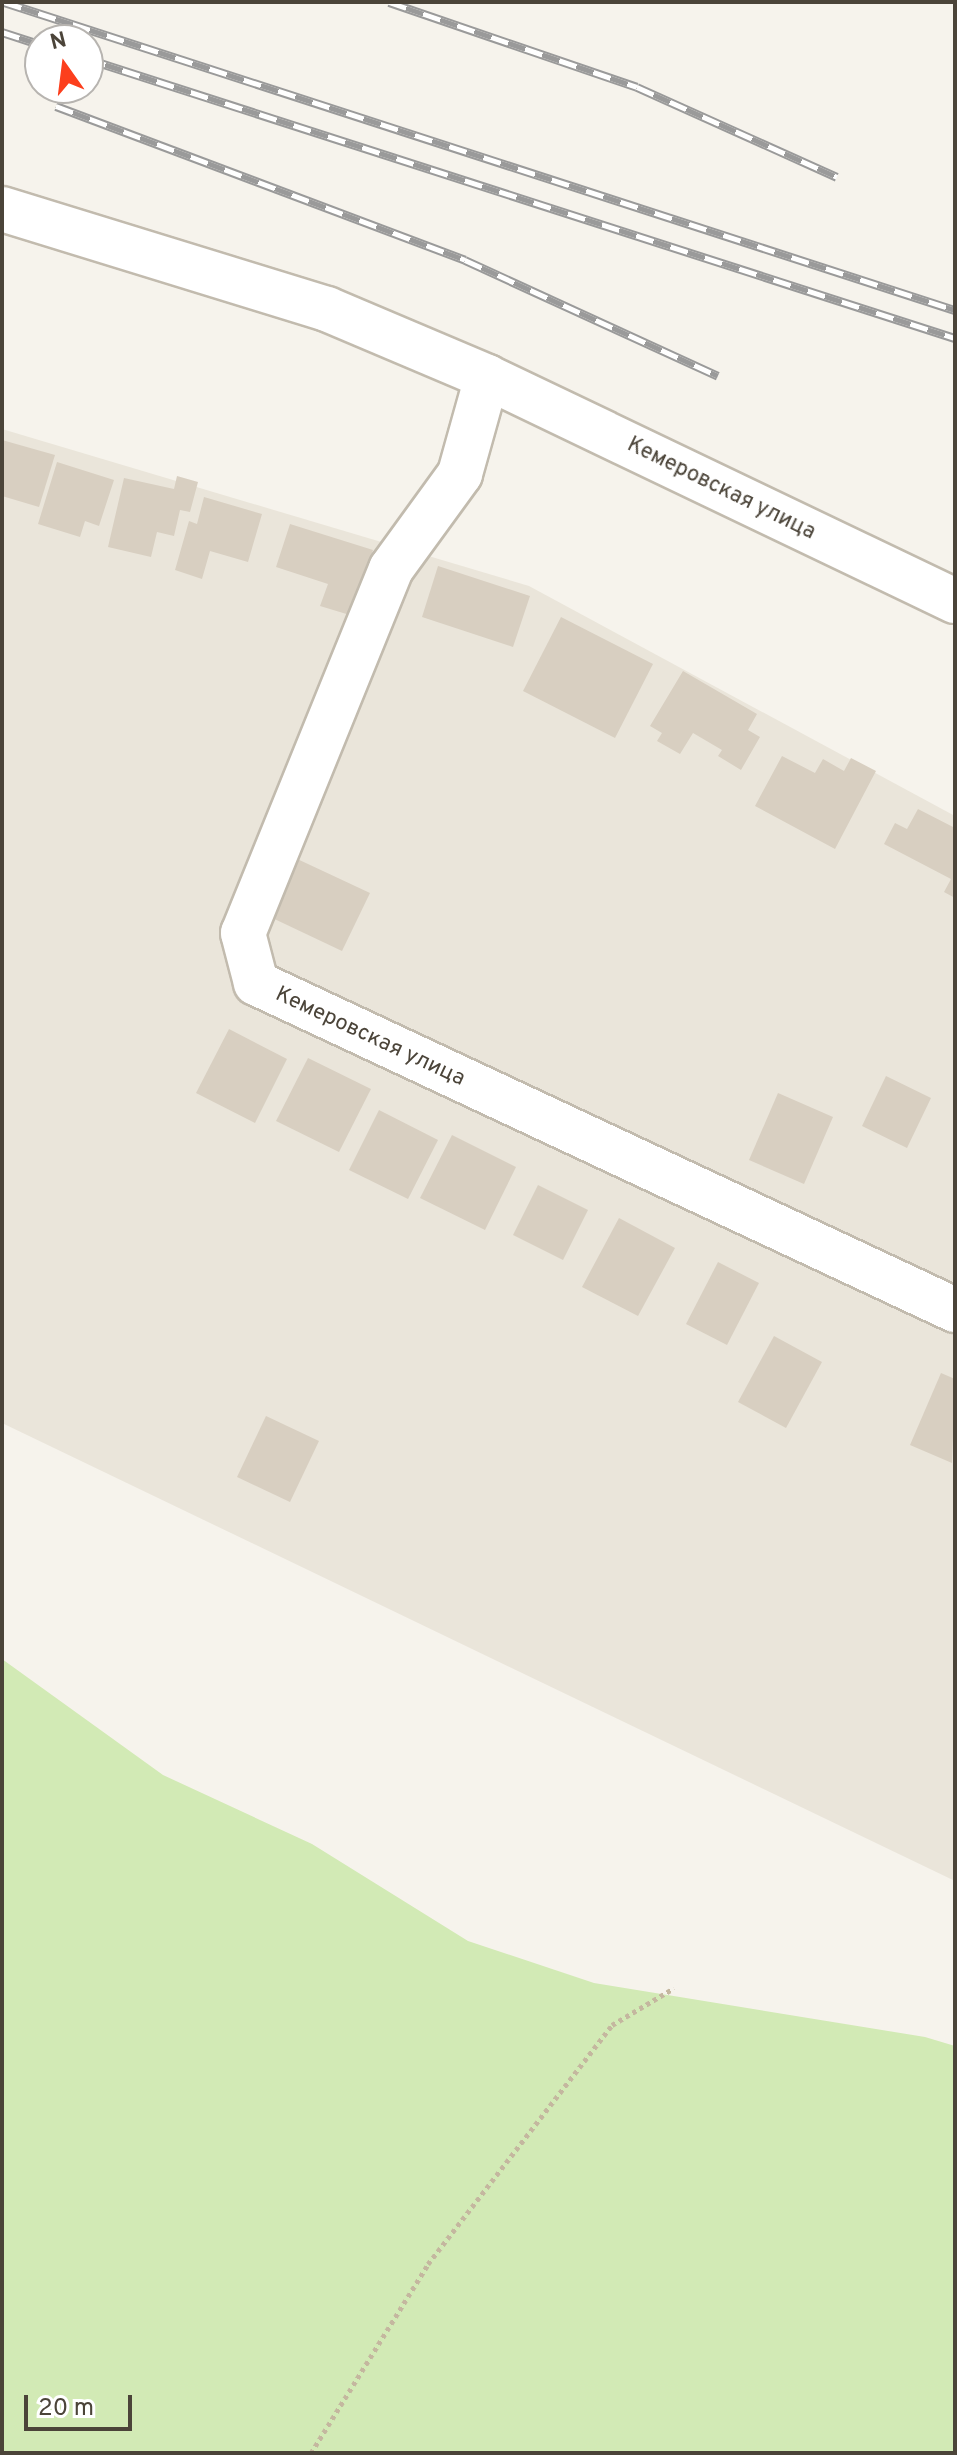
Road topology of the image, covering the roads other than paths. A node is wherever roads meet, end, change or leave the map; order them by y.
1 (2, 209) edge
2 (487, 377) junction
3 (955, 601) edge
4 (955, 1310) edge

1 - 2 street, Кемеровская улица
2 - 3 street, Кемеровская улица
2 - 4 street, Кемеровская улица

